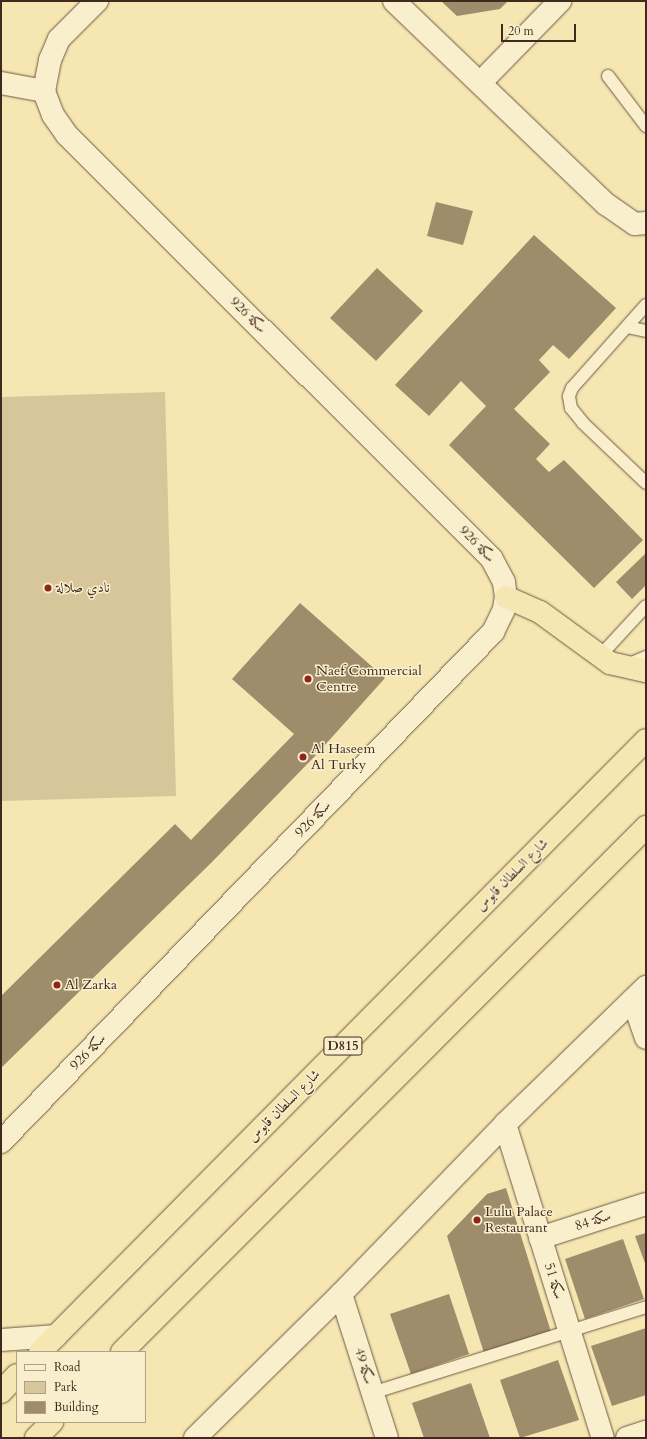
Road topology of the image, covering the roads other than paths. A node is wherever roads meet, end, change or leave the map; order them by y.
1 (97, 1) edge
2 (394, 1) edge
3 (560, 1) edge
4 (608, 76) dead end
5 (1, 83) edge
6 (480, 83) junction
7 (44, 91) junction
8 (646, 126) edge
9 (646, 223) edge
10 (646, 305) edge
11 (627, 327) junction
12 (646, 331) edge
13 (646, 483) edge
14 (506, 596) junction
15 (646, 606) edge
16 (599, 657) junction
17 (646, 657) edge
18 (622, 667) junction
19 (646, 671) edge
20 (646, 740) edge
21 (646, 827) edge
22 (640, 994) edge
23 (646, 1038) edge
24 (505, 1124) junction
25 (1, 1142) edge
26 (646, 1204) edge
27 (540, 1238) junction
28 (341, 1294) junction
29 (646, 1307) edge
30 (569, 1331) junction
31 (56, 1336) junction
32 (1, 1340) edge
33 (41, 1351) edge
34 (123, 1351) edge
35 (16, 1377) edge
36 (1, 1392) edge
37 (372, 1393) junction
38 (51, 1423) edge
39 (646, 1432) edge
40 (36, 1438) edge
41 (195, 1438) edge
42 (387, 1438) edge
43 (603, 1438) edge
44 (627, 1438) edge

1 - 7 street
2 - 6 street
3 - 6 street
4 - 8 lane
5 - 7 street
6 - 9 street
7 - 14 street, سكة 926
10 - 11 lane
11 - 12 lane
11 - 13 lane
14 - 16 highway
14 - 25 street, سكة 926
15 - 16 lane
16 - 18 highway
17 - 18 lane
18 - 19 highway
20 - 31 highway, شارع السلطان قابوس / D815
21 - 34 highway
22 - 23 street
22 - 24 street
24 - 27 street, سكة 51
24 - 28 street
26 - 27 street, سكة 84
27 - 30 street, سكة 51
28 - 37 street, سكة 49
28 - 41 street
29 - 30 lane
30 - 37 lane
30 - 43 street, سكة 51
31 - 32 street
31 - 33 highway, شارع السلطان قابوس / D815
35 - 36 highway
37 - 42 street, سكة 49
38 - 40 highway
39 - 44 street

